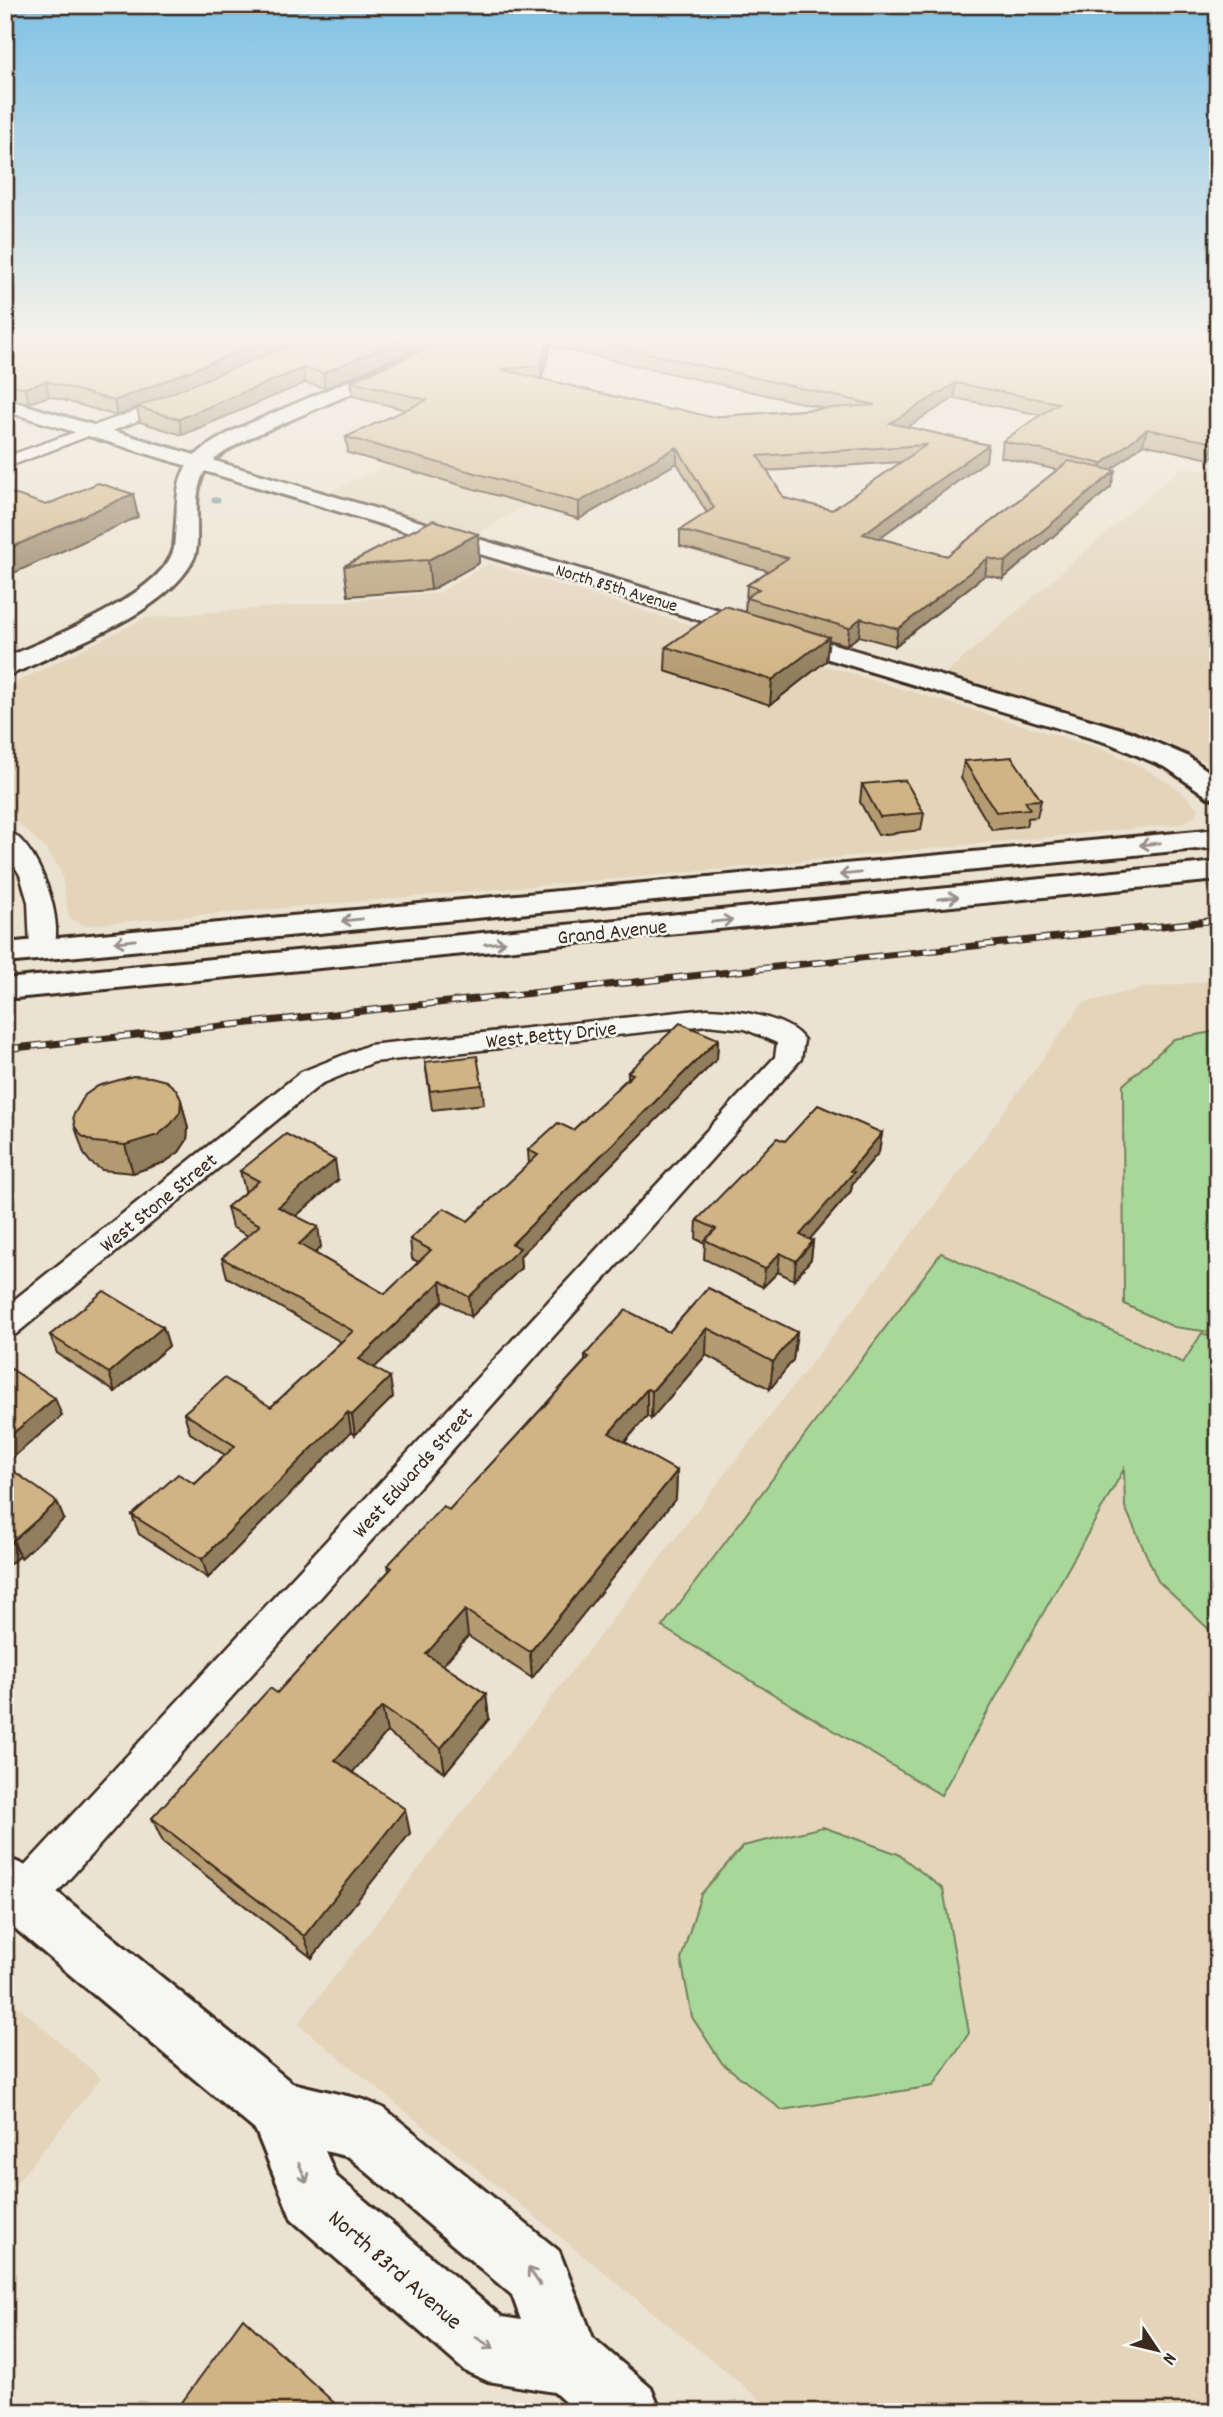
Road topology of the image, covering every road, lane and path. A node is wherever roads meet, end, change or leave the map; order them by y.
1 (39, 451) edge
2 (159, 451) edge
3 (215, 451) edge
4 (197, 462) junction
5 (5, 463) edge
6 (5, 668) edge
7 (1218, 792) edge
8 (5, 836) edge
9 (1218, 838) edge
10 (1218, 871) edge
11 (420, 913) junction
12 (42, 949) junction
13 (427, 949) junction
14 (5, 953) edge
15 (5, 989) edge
16 (791, 1040) joint
17 (311, 1078) joint
18 (5, 1325) edge
19 (14, 1892) edge
20 (277, 2110) junction
21 (569, 2361) junction
22 (627, 2412) edge

1 - 5 street
2 - 4 main road, North 85th Avenue
3 - 4 main road
4 - 6 main road
4 - 7 main road, North 85th Avenue
8 - 12 street
9 -> 11 main road, Grand Avenue
13 -> 10 main road, Grand Avenue
11 -> 12 main road, Grand Avenue
11 - 13 main road
12 - 14 main road, Grand Avenue
13 - 15 main road, Grand Avenue
16 - 17 street, West Betty Drive
16 - 19 street, West Edwards Street
17 - 18 street, West Stone Street
19 - 20 main road, North 83rd Avenue
21 -> 20 main road, North 83rd Avenue
20 -> 21 main road, North 83rd Avenue
21 - 22 main road, North 83rd Avenue

